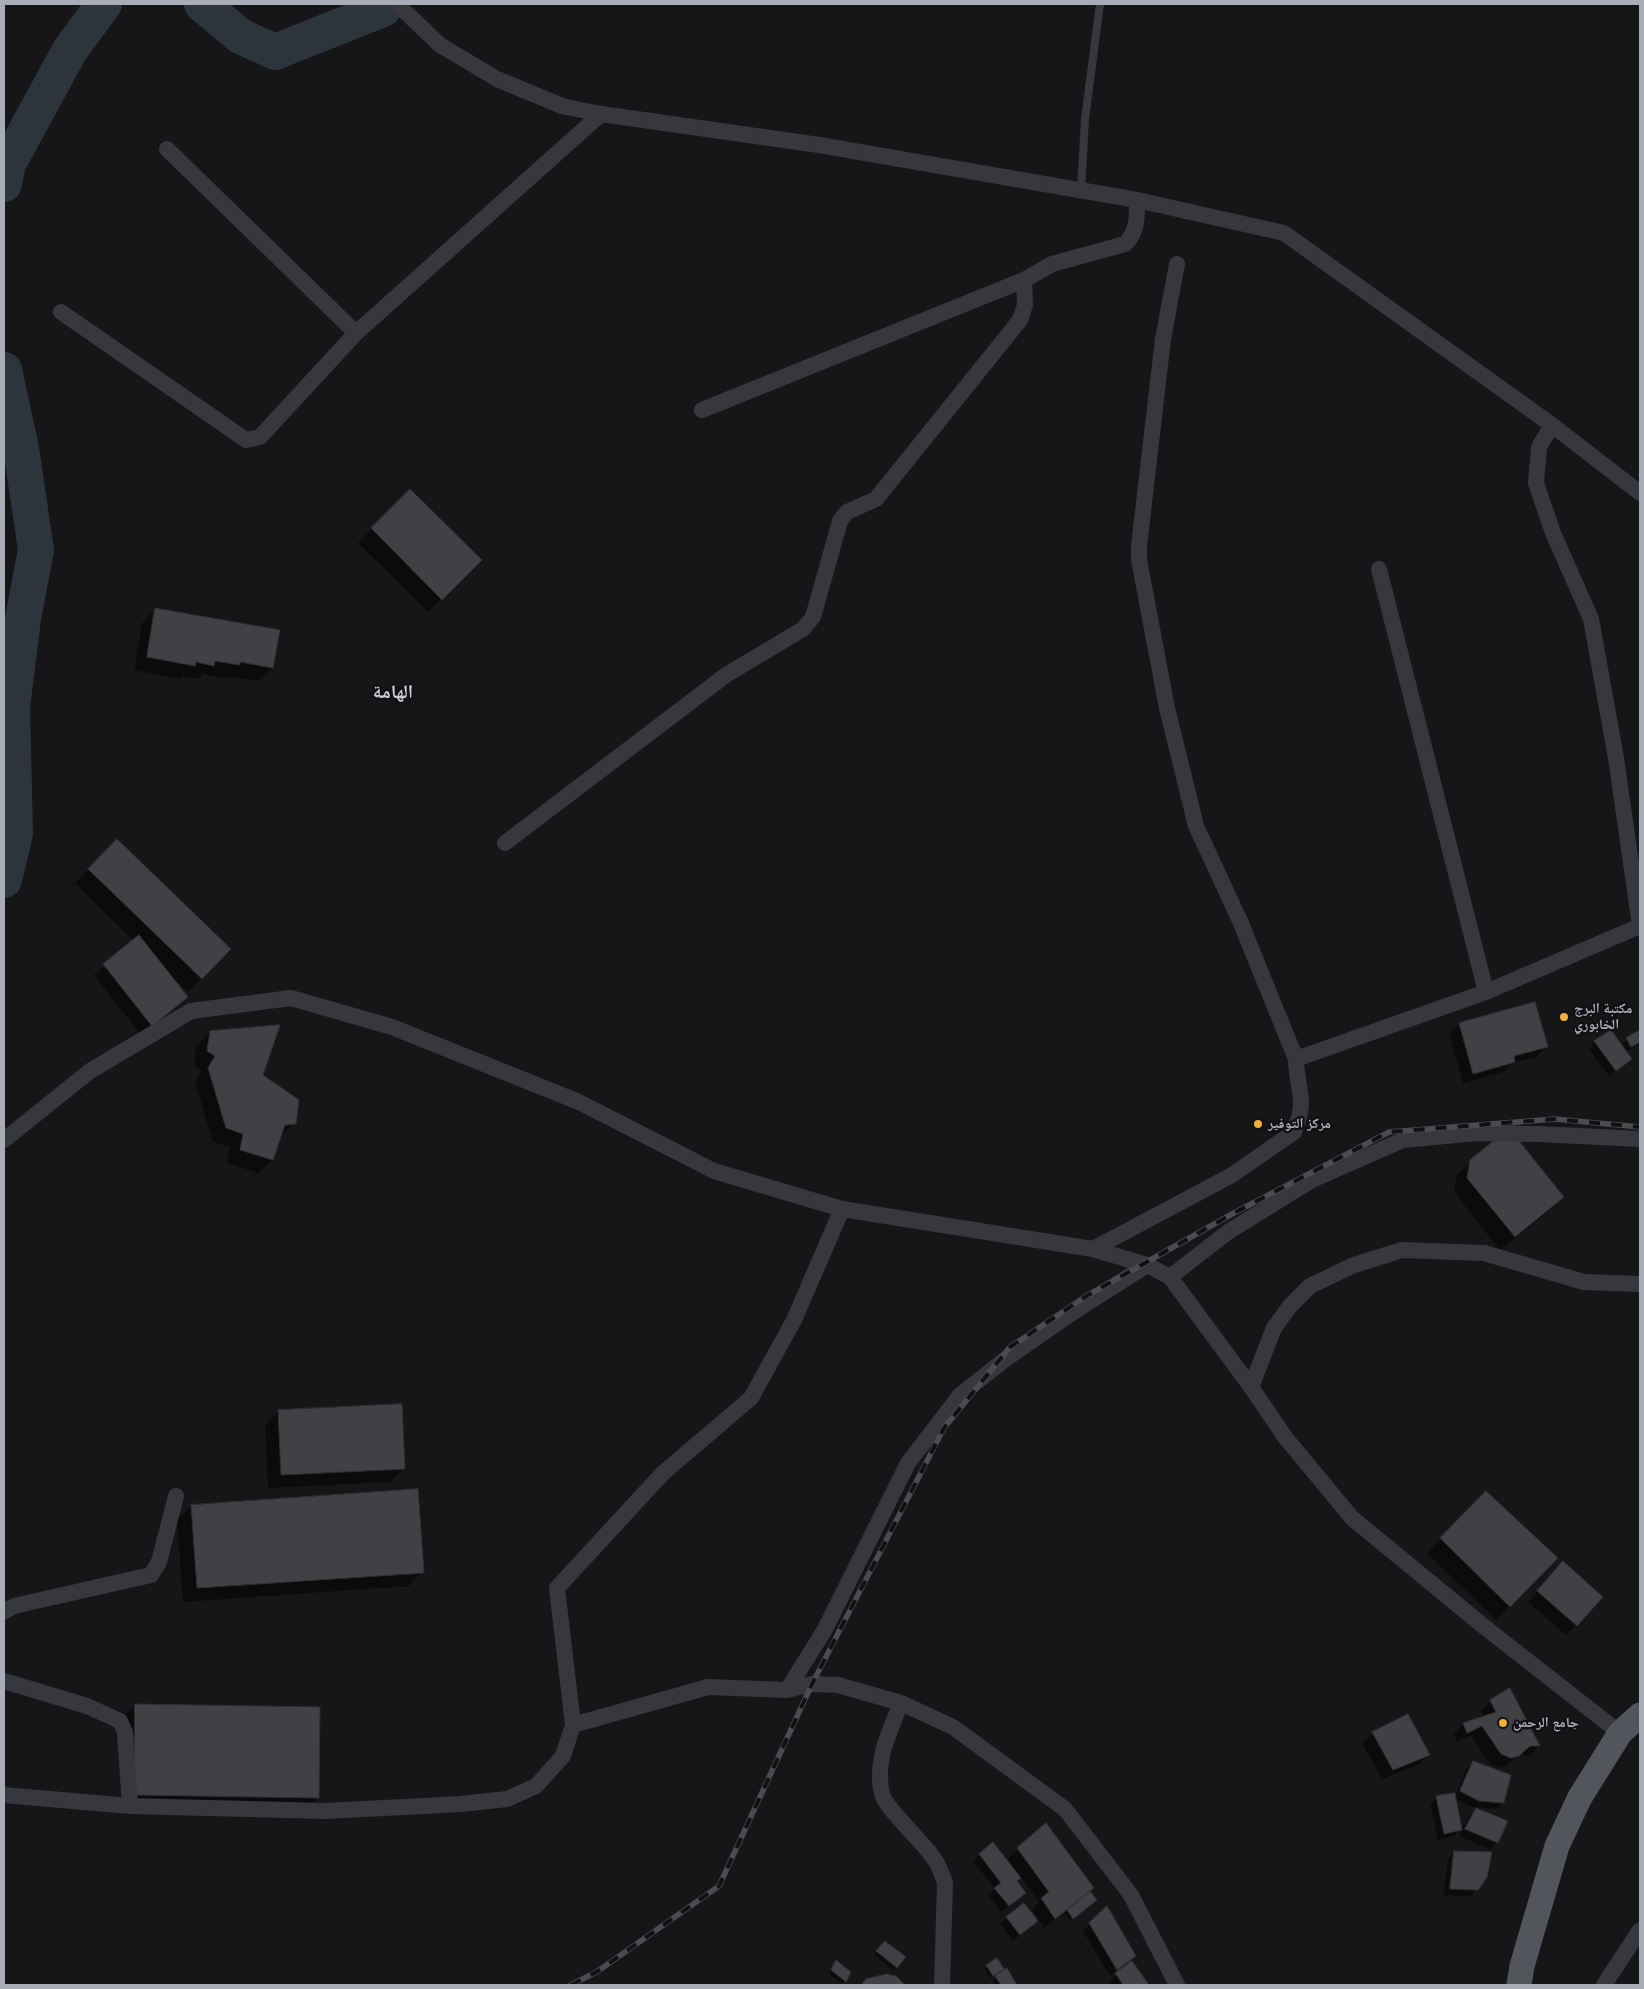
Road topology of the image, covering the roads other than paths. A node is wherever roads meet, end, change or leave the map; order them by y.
1 (397, 4) edge
2 (1100, 4) edge
3 (601, 114) junction
4 (167, 149) dead end
5 (1081, 190) junction
6 (1138, 200) junction
7 (1177, 264) dead end
8 (1024, 280) junction
9 (61, 312) dead end
10 (356, 332) junction
11 (702, 410) dead end
12 (1552, 425) junction
13 (1640, 493) edge
14 (1379, 569) dead end
15 (506, 842) dead end
16 (1640, 926) edge
17 (1486, 992) junction
18 (1296, 1059) junction
19 (1640, 1139) edge
20 (4, 1140) edge
21 (842, 1209) junction
22 (1093, 1248) junction
23 (1147, 1265) junction
24 (1170, 1277) junction
25 (1640, 1284) edge
26 (1251, 1388) junction
27 (176, 1496) dead end
28 (4, 1612) edge
29 (4, 1681) edge
30 (787, 1690) junction
31 (901, 1704) junction
32 (1640, 1715) edge
33 (572, 1725) junction
34 (1620, 1733) junction
35 (4, 1795) edge
36 (130, 1806) junction
37 (1640, 1930) edge
38 (942, 1985) edge
39 (1178, 1985) edge
40 (1519, 1985) edge
41 (1604, 1985) edge

1 - 3 street
2 - 5 lane
3 - 5 street
3 - 10 street
4 - 10 street
5 - 6 street
6 - 8 street
6 - 12 street
7 - 18 street
8 - 11 street
8 - 15 street
9 - 10 street
12 - 13 street
12 - 16 street
14 - 17 street
16 - 17 street
17 - 18 street
18 - 22 street
19 - 24 street
20 - 21 street
21 - 22 street
21 - 33 street
22 - 23 street
23 - 24 street
23 - 30 street
24 - 26 street
25 - 26 street
26 - 34 street
27 - 28 street
29 - 36 street
30 - 31 street
30 - 33 street
31 - 38 street
31 - 39 street
32 - 34 main road
33 - 36 street
34 - 40 main road
35 - 36 street
37 - 41 street

